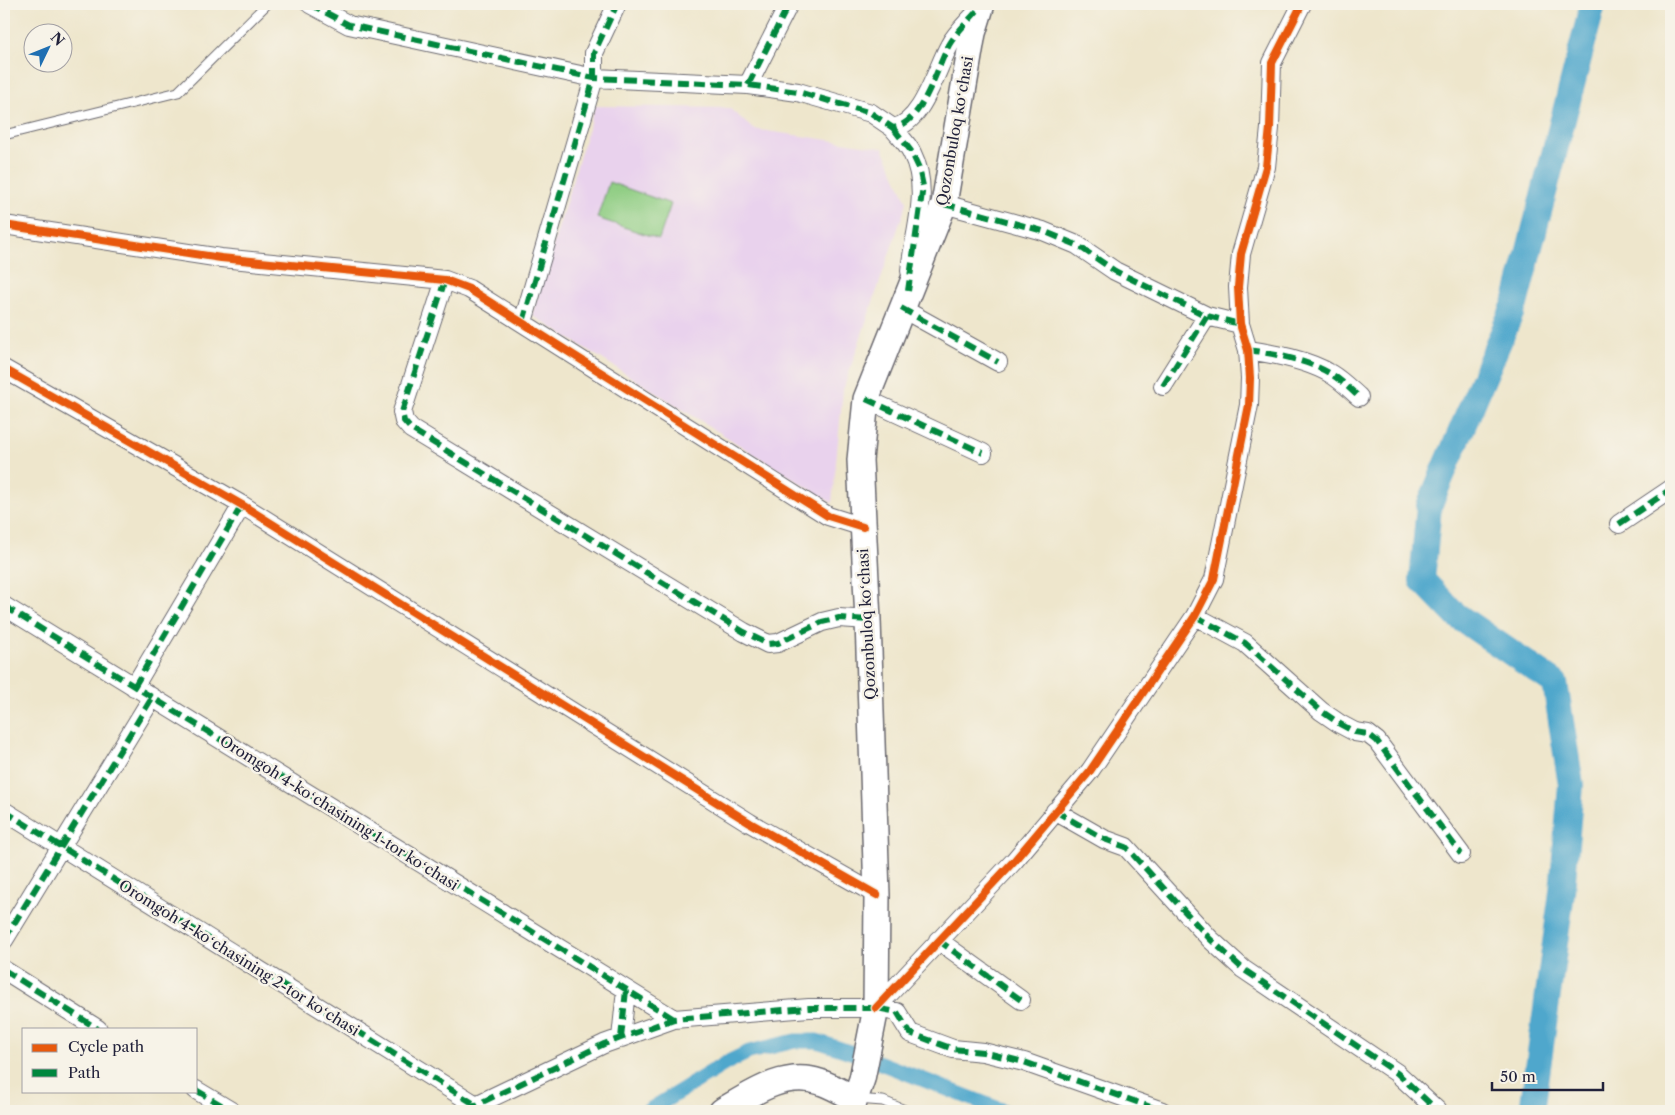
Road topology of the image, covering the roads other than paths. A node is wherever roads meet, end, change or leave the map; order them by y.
1 (267, 4) edge
2 (310, 4) edge
3 (617, 4) edge
4 (789, 4) edge
5 (1302, 4) edge
6 (982, 5) edge
7 (594, 78) junction
8 (748, 85) junction
9 (893, 128) junction
10 (4, 135) edge
11 (944, 204) junction
12 (4, 225) edge
13 (445, 280) junction
14 (904, 299) junction
15 (1207, 316) junction
16 (523, 322) junction
17 (1240, 324) junction
18 (1248, 350) junction
19 (998, 362) dead end
20 (4, 369) edge
21 (1163, 386) dead end
22 (1359, 397) dead end
23 (866, 399) junction
24 (983, 453) dead end
25 (1671, 489) edge
26 (242, 505) junction
27 (1619, 524) dead end
28 (863, 528) junction
29 (4, 606) edge
30 (1195, 616) junction
31 (868, 620) junction
32 (134, 687) junction
33 (152, 698) junction
34 (4, 811) edge
35 (1054, 811) junction
36 (61, 848) junction
37 (1461, 854) dead end
38 (877, 895) junction
39 (4, 940) edge
40 (938, 940) junction
41 (4, 970) edge
42 (626, 990) junction
43 (1021, 1000) dead end
44 (875, 1018) junction
45 (674, 1019) junction
46 (96, 1028) edge
47 (622, 1038) junction
48 (198, 1091) edge
49 (856, 1096) edge
50 (472, 1108) edge
51 (231, 1111) edge
52 (722, 1111) edge
53 (907, 1111) edge
54 (1162, 1111) edge
55 (1438, 1111) edge

1 - 10 lane
2 - 7 street
3 - 7 street
4 - 8 street
5 - 17 street
6 - 9 street
6 - 11 main road, Qozonbuloq koʻchasi
7 - 8 street
7 - 16 street
8 - 9 street
9 - 14 street
11 - 14 main road, Qozonbuloq koʻchasi
11 - 15 street
12 - 13 street
13 - 16 street
13 - 31 street
14 - 19 street
14 - 23 main road, Qozonbuloq koʻchasi
15 - 17 street
15 - 21 street
16 - 28 street
17 - 18 street
18 - 22 street
18 - 30 street
20 - 26 street
23 - 24 street
23 - 28 main road, Qozonbuloq koʻchasi
25 - 27 street
26 - 32 street
26 - 38 street
28 - 31 main road, Qozonbuloq koʻchasi
29 - 32 street, Oromgoh 4-koʻchasining 1-tor koʻchasi
30 - 35 street
30 - 37 street
31 - 38 main road, Qozonbuloq koʻchasi
32 - 33 street, Oromgoh 4-koʻchasining 1-tor koʻchasi
33 - 36 street
33 - 42 street, Oromgoh 4-koʻchasining 1-tor koʻchasi
34 - 36 street, Oromgoh 4-koʻchasining 2-tor koʻchasi
35 - 40 street
35 - 55 street
36 - 39 street
36 - 50 street, Oromgoh 4-koʻchasining 2-tor koʻchasi
38 - 44 main road, Qozonbuloq koʻchasi
40 - 43 street
40 - 44 street
41 - 46 street
42 - 45 street, Oromgoh 4-koʻchasining 1-tor koʻchasi
42 - 47 street
44 - 45 street
44 - 49 main road, Qozonbuloq koʻchasi
44 - 54 street
45 - 47 street
47 - 50 street
48 - 51 street
49 - 52 main road
49 - 53 lane

